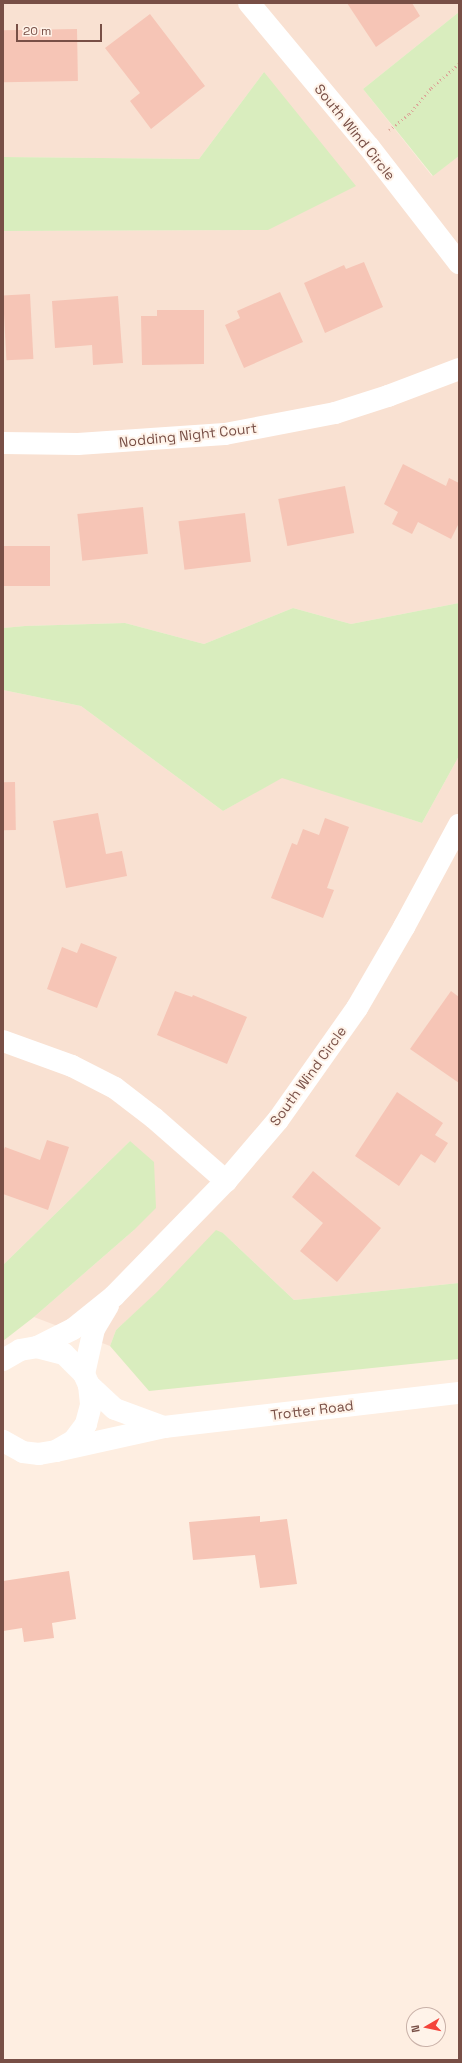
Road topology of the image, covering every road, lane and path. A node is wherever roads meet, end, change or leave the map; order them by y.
1 (250, 3) edge
2 (459, 64) edge
3 (369, 147) junction
4 (459, 263) edge
5 (459, 369) edge
6 (3, 443) edge
7 (459, 825) edge
8 (3, 1041) edge
9 (226, 1182) junction
10 (114, 1296) junction
11 (36, 1347) junction
12 (3, 1360) edge
13 (86, 1379) junction
14 (459, 1393) edge
15 (164, 1427) junction
16 (3, 1441) edge
17 (13, 1451) edge
18 (56, 1451) junction

1 - 3 street, South Wind Circle
2 - 3 path
3 - 4 street, South Wind Circle
5 - 6 street, Nodding Night Court
7 - 9 street, South Wind Circle
8 - 9 street
9 - 10 street, South Wind Circle
10 - 11 street, South Wind Circle
10 - 13 street, South Wind Circle
11 - 12 street, South Wind Circle
11 - 13 street, Trotter Road
13 - 15 street, Trotter Road
13 - 18 street, South Wind Circle
14 - 15 street, Trotter Road
15 - 18 street, Trotter Road
16 - 17 street
17 - 18 street, Trotter Road

